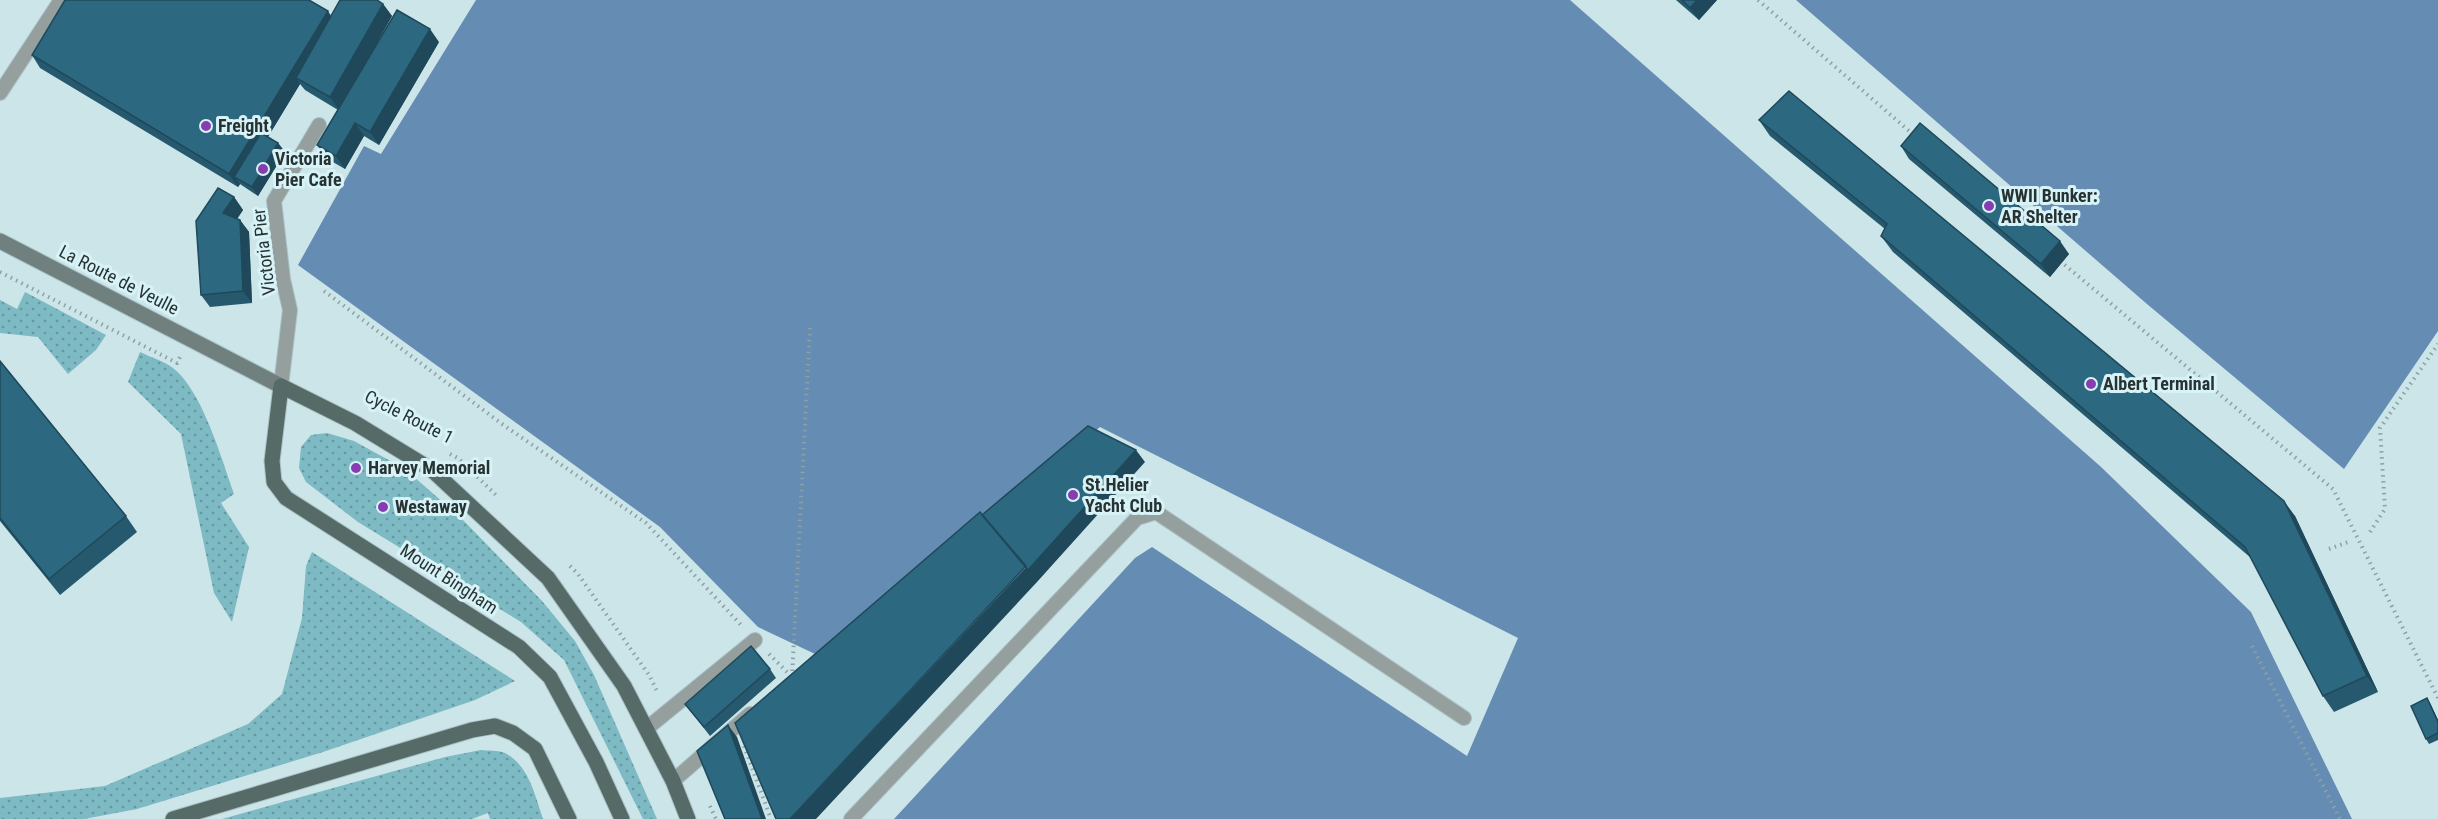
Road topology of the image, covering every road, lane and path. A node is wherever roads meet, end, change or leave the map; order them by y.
1 (61, 0) edge
2 (1758, 0) edge
3 (0, 93) edge
4 (319, 125) dead end
5 (1922, 142) edge
6 (0, 241) edge
7 (2058, 260) edge
8 (0, 272) edge
9 (324, 291) dead end
10 (810, 327) dead end
11 (189, 338) junction
12 (2438, 344) edge
13 (281, 386) junction
14 (448, 453) dead end
15 (501, 499) dead end
16 (2370, 532) dead end
17 (2348, 542) dead end
18 (2329, 549) dead end
19 (570, 566) dead end
20 (755, 640) junction
21 (2252, 646) dead end
22 (2438, 698) edge
23 (760, 705) edge
24 (667, 712) junction
25 (1464, 718) dead end
26 (736, 726) junction
27 (646, 729) junction
28 (673, 781) junction
29 (708, 801) edge
30 (173, 819) edge
31 (569, 819) edge
32 (622, 819) edge
33 (688, 819) edge
34 (716, 819) edge
35 (771, 819) edge
36 (851, 819) edge
37 (2340, 819) edge

1 - 3 lane
2 - 5 path
4 - 13 lane, Victoria Pier
6 - 11 street, La Route de Veulle
7 - 22 path
8 - 11 path
9 - 20 path
10 - 20 path
11 - 13 street, La Route de Veulle
12 - 16 path
13 - 27 main road
13 - 32 main road, Mount Bingham
14 - 15 path, Cycle Route 1
17 - 18 path
19 - 24 path
20 - 24 lane
21 - 37 path
23 - 26 lane
24 - 27 lane
25 - 36 lane
26 - 28 lane
26 - 35 path
27 - 28 main road
28 - 33 main road
29 - 34 path
30 - 31 main road

